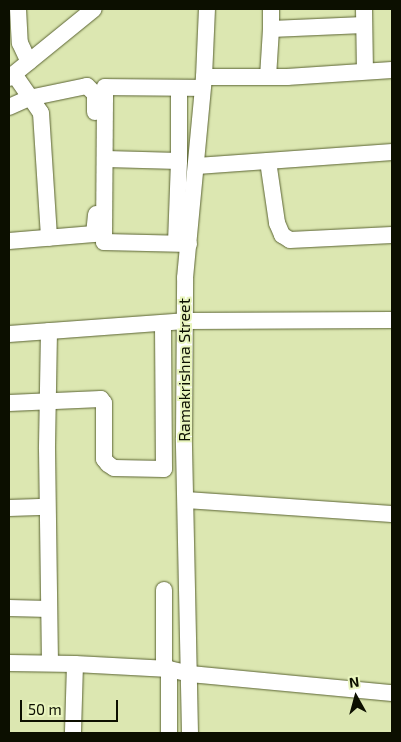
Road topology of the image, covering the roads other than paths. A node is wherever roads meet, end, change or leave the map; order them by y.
1 (18, 9) edge
2 (94, 9) edge
3 (207, 9) edge
4 (271, 9) edge
5 (364, 17) edge
6 (271, 29) junction
7 (29, 62) junction
8 (392, 70) edge
9 (365, 71) junction
10 (11, 76) edge
11 (268, 77) junction
12 (203, 83) junction
13 (179, 88) junction
14 (29, 98) junction
15 (9, 106) edge
16 (392, 152) edge
17 (106, 159) junction
18 (179, 161) junction
19 (268, 161) junction
20 (196, 166) junction
21 (392, 235) edge
22 (49, 238) junction
23 (9, 241) edge
24 (183, 244) junction
25 (392, 320) edge
26 (185, 321) junction
27 (163, 323) junction
28 (49, 331) junction
29 (9, 334) edge
30 (48, 401) junction
31 (9, 403) edge
32 (184, 468) junction
33 (164, 469) junction
34 (186, 500) junction
35 (47, 507) junction
36 (9, 508) edge
37 (392, 514) edge
38 (164, 590) dead end
39 (9, 608) edge
40 (49, 610) junction
41 (9, 663) edge
42 (50, 663) junction
43 (75, 664) junction
44 (167, 668) junction
45 (190, 674) junction
46 (392, 692) edge
47 (73, 733) edge
48 (169, 733) edge
49 (190, 733) edge

1 - 7 street
2 - 7 street
3 - 12 street, Ramakrishna Street
4 - 6 street
5 - 6 street
5 - 9 street
6 - 11 street
7 - 10 street
8 - 9 street
9 - 11 street
10 - 14 street
11 - 12 street
12 - 13 street
12 - 20 street, Ramakrishna Street
13 - 17 street
13 - 18 street
14 - 15 street
14 - 22 street
14 - 22 street
16 - 19 street
17 - 18 street
17 - 24 street
18 - 24 street
19 - 20 street
19 - 21 street
20 - 24 street, Ramakrishna Street
22 - 23 street
24 - 26 street, Ramakrishna Street
25 - 26 street
26 - 27 street
26 - 32 street, Ramakrishna Street
27 - 28 street
27 - 33 street
28 - 29 street
28 - 30 street
30 - 31 street
30 - 33 street
30 - 35 street
32 - 33 street
32 - 34 street, Ramakrishna Street
34 - 37 street
34 - 45 street, Ramakrishna Street
35 - 36 street
35 - 40 street
38 - 44 street
39 - 40 street
40 - 42 street
41 - 42 street
42 - 43 street
43 - 44 street
43 - 47 street
44 - 45 street
44 - 48 street
45 - 46 street
45 - 49 street, Ramakrishna Street

